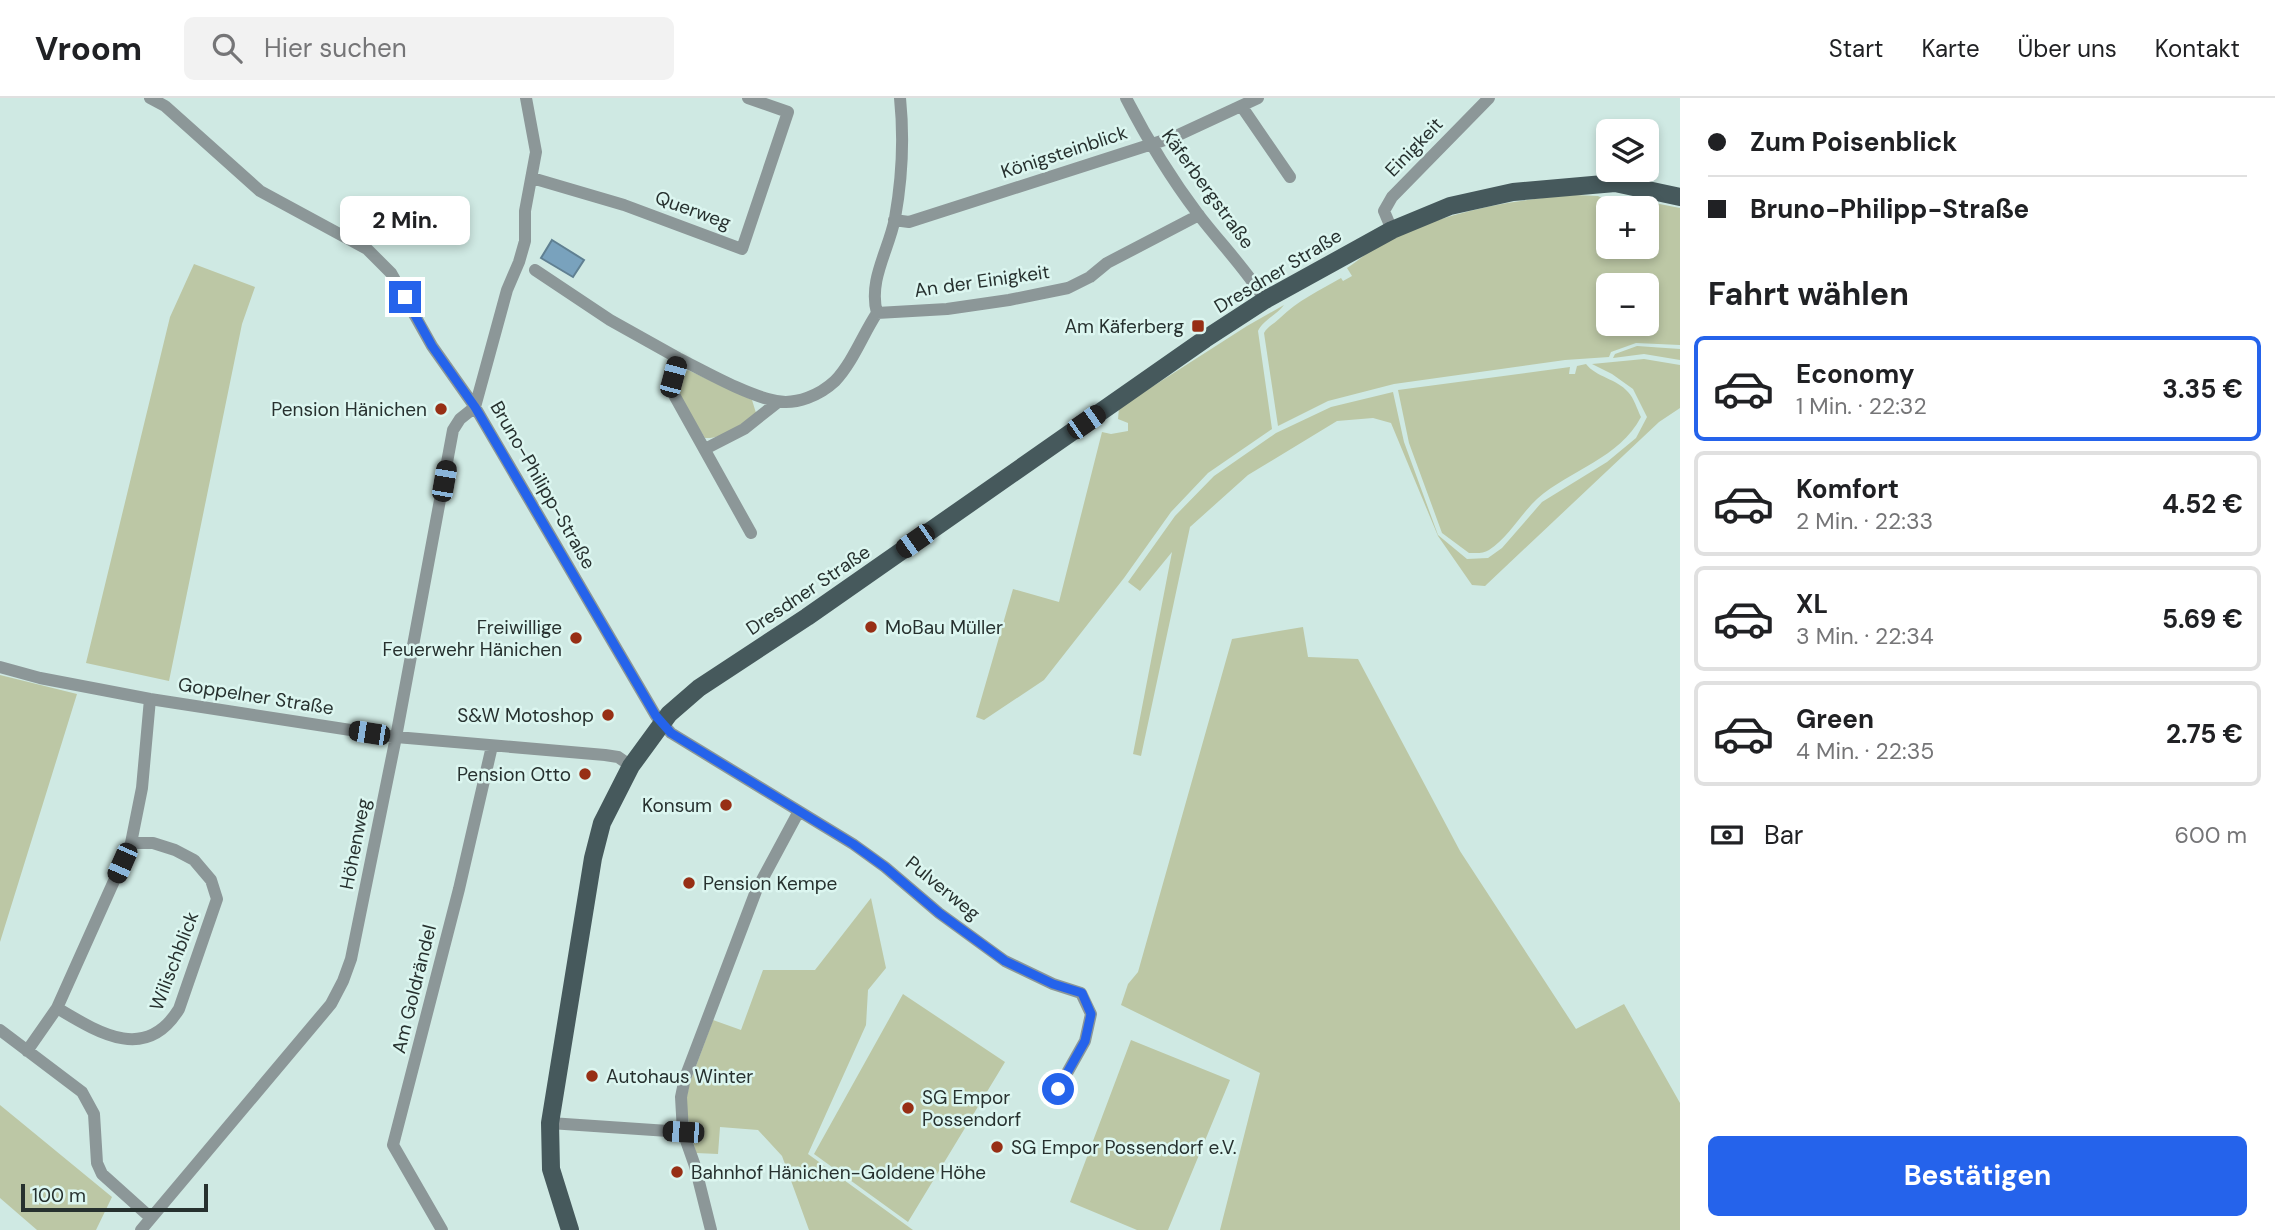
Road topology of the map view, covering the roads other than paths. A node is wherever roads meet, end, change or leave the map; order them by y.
1 (150, 98) edge
2 (526, 98) edge
3 (748, 98) edge
4 (900, 98) edge
5 (1126, 98) edge
6 (1258, 98) edge
7 (1489, 98) edge
8 (1242, 107) junction
9 (1150, 145) junction
10 (532, 177) junction
11 (1290, 177) dead end
12 (1680, 197) edge
13 (1199, 215) junction
14 (894, 220) junction
15 (1392, 230) junction
16 (535, 270) dead end
17 (1265, 300) junction
18 (877, 313) junction
19 (678, 358) junction
20 (778, 402) junction
21 (475, 407) junction
22 (705, 449) junction
23 (751, 533) dead end
24 (0, 667) edge
25 (150, 699) junction
26 (662, 723) junction
27 (396, 737) junction
28 (492, 746) junction
29 (631, 766) junction
30 (799, 811) junction
31 (131, 843) junction
32 (57, 1007) junction
33 (0, 1031) edge
34 (27, 1051) junction
35 (1058, 1089) dead end
36 (550, 1123) junction
37 (683, 1132) junction
38 (151, 1218) junction
39 (141, 1230) edge
40 (442, 1230) edge
41 (570, 1230) edge
42 (711, 1230) edge

1 - 21 street, Bruno-Philipp-Straße
2 - 10 street
3 - 10 street, Querweg
4 - 14 street
5 - 9 street, Käferbergstraße
6 - 8 street, Königsteinblick
7 - 15 street, Einigkeit
8 - 9 street, Königsteinblick
8 - 11 street
9 - 13 street, Käferbergstraße
9 - 14 street, Königsteinblick
10 - 21 street
12 - 15 main road, Dresdner Straße
13 - 17 street, Käferbergstraße
13 - 18 street, An der Einigkeit
14 - 18 street
15 - 17 main road, Dresdner Straße
16 - 19 street
17 - 26 main road, Dresdner Straße
18 - 20 street
19 - 20 street
19 - 22 street
20 - 22 street
21 - 26 street, Bruno-Philipp-Straße
21 - 27 street, Höhenweg
22 - 23 street
24 - 25 street, Goppelner Straße
25 - 27 street, Goppelner Straße
25 - 31 street
26 - 29 main road, Dresdner Straße
26 - 30 street, Pulverweg
27 - 28 street, Goppelner Straße
27 - 38 street, Höhenweg
28 - 29 street, Goppelner Straße
28 - 40 street, Am Goldrändel
29 - 36 main road, Dresdner Straße
30 - 35 street, Pulverweg
30 - 37 street
31 - 32 street
31 - 32 street, Wilischblick
32 - 34 street
33 - 34 street
34 - 38 street
36 - 37 street
36 - 41 main road, Dresdner Straße
37 - 42 street
38 - 39 street, Höhenweg

